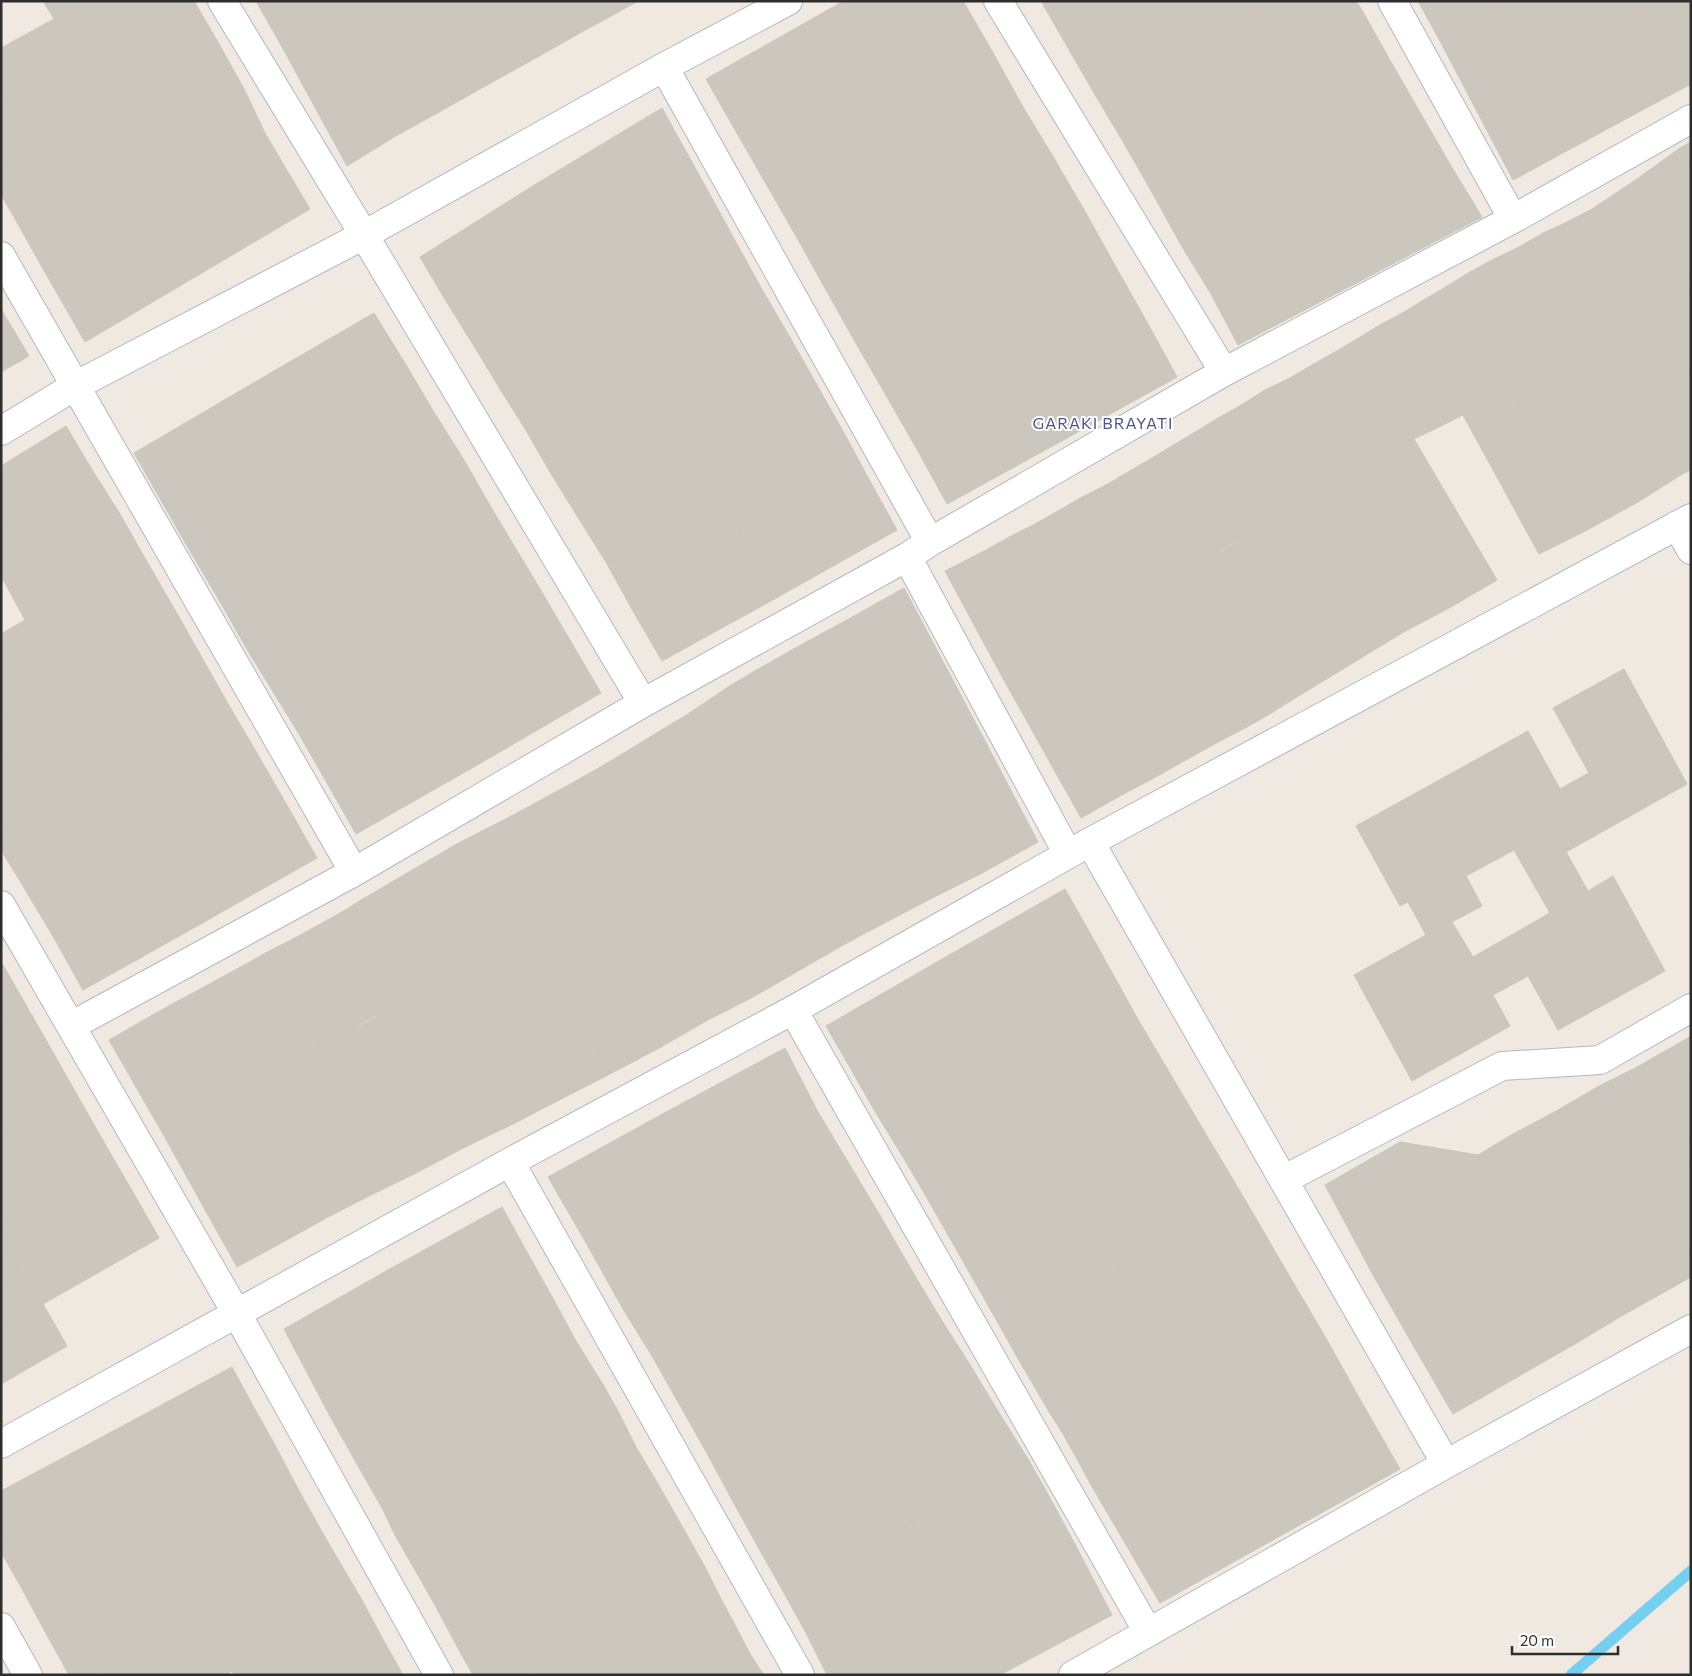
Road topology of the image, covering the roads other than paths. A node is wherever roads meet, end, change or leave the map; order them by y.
1 (222, 1) edge
2 (788, 1) edge
3 (998, 1) edge
4 (1392, 1) edge
5 (664, 67) junction
6 (1691, 118) edge
7 (1513, 219) junction
8 (364, 235) junction
9 (1, 256) edge
10 (1224, 372) junction
11 (74, 386) junction
12 (1, 431) edge
13 (1684, 522) edge
14 (930, 542) junction
15 (1691, 550) edge
16 (907, 557) junction
17 (643, 703) junction
18 (1079, 848) junction
19 (354, 872) junction
20 (1, 905) edge
21 (1691, 1008) edge
22 (793, 1010) junction
23 (71, 1026) junction
24 (510, 1162) junction
25 (1284, 1180) junction
26 (237, 1314) junction
27 (1691, 1329) edge
28 (1, 1444) edge
29 (1446, 1464) junction
30 (1, 1627) edge
31 (1148, 1632) junction
32 (24, 1673) edge
33 (439, 1675) edge
34 (800, 1675) edge
35 (1073, 1675) edge

1 - 8 street
2 - 5 street
3 - 10 street
4 - 7 street
5 - 8 street
5 - 14 street
6 - 7 street
7 - 10 street
8 - 11 street
8 - 17 street
9 - 11 street
10 - 14 street
11 - 12 street
11 - 19 street
13 - 15 street
13 - 18 street
14 - 16 street
16 - 17 street
16 - 18 street
17 - 19 street
18 - 22 street
18 - 25 street
19 - 23 street
20 - 23 street
21 - 25 street
22 - 24 street
22 - 31 street
23 - 26 street
24 - 26 street
24 - 34 street
25 - 29 street
26 - 28 street
26 - 33 street
27 - 29 street
29 - 31 street
30 - 32 street
31 - 35 street

